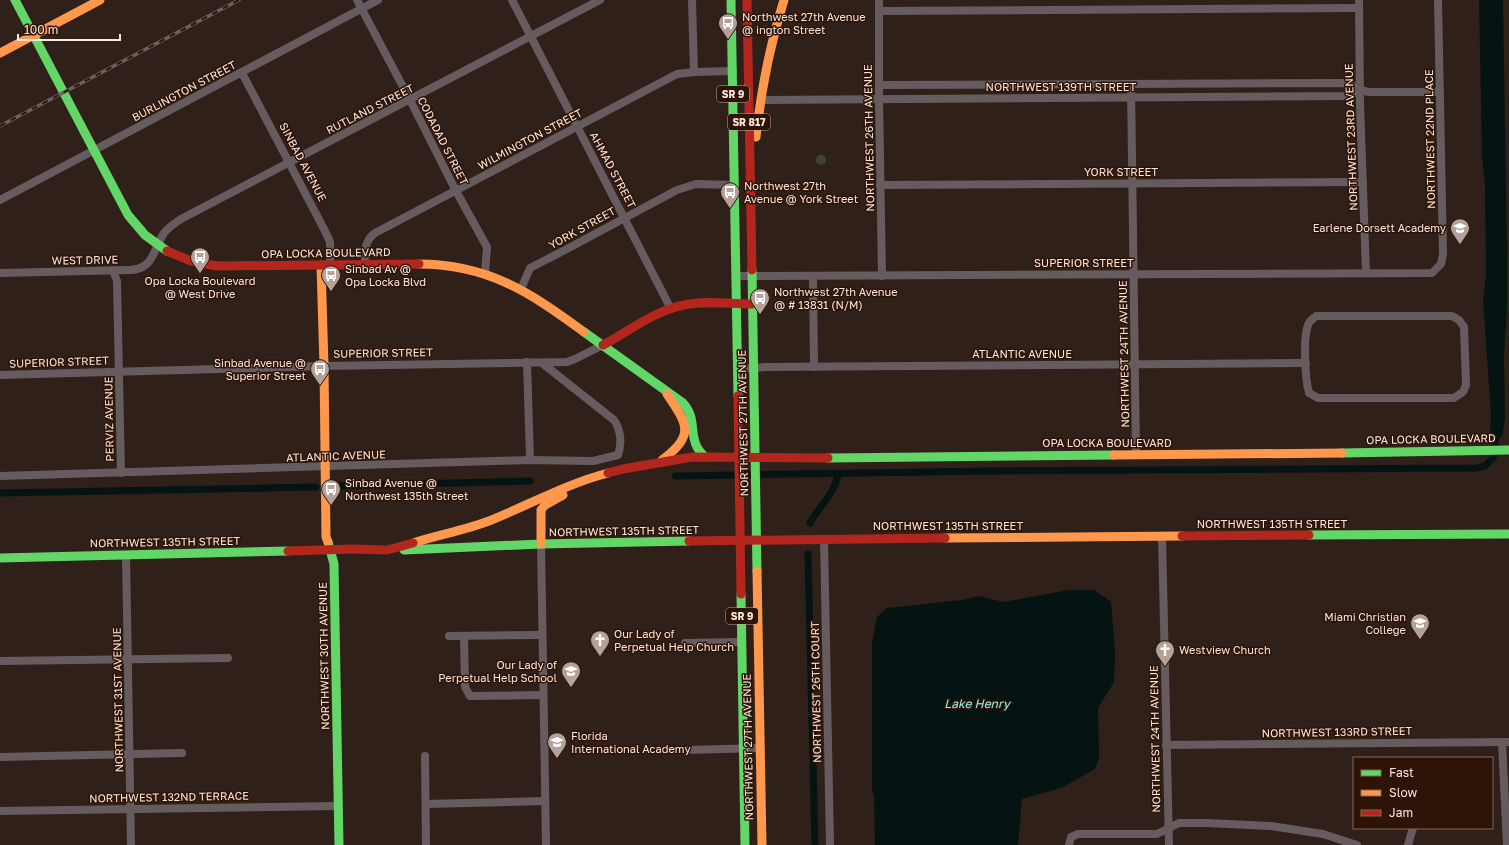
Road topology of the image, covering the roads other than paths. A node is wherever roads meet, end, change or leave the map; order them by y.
1 (15, 0) edge
2 (100, 0) edge
3 (357, 0) edge
4 (378, 0) edge
5 (512, 0) edge
6 (600, 0) edge
7 (692, 0) edge
8 (731, 0) edge
9 (736, 0) edge
10 (747, 0) edge
11 (784, 0) edge
12 (879, 0) edge
13 (1438, 0) edge
14 (1359, 4) edge
15 (361, 9) junction
16 (879, 11) junction
17 (747, 12) junction
18 (732, 18) junction
19 (33, 35) junction
20 (531, 37) junction
21 (748, 37) junction
22 (0, 53) edge
23 (733, 71) junction
24 (694, 72) junction
25 (242, 73) junction
26 (1131, 84) junction
27 (879, 85) junction
28 (1013, 85) junction
29 (1360, 91) junction
30 (1440, 92) junction
31 (1131, 97) junction
32 (1012, 98) junction
33 (879, 99) junction
34 (410, 100) junction
35 (761, 100) junction
36 (577, 127) junction
37 (93, 151) junction
38 (750, 160) junction
39 (289, 163) junction
40 (1363, 182) junction
41 (1132, 183) junction
42 (734, 185) junction
43 (880, 185) junction
44 (456, 191) junction
45 (0, 200) edge
46 (625, 217) junction
47 (158, 245) junction
48 (365, 264) junction
49 (326, 265) junction
50 (113, 270) junction
51 (0, 273) edge
52 (485, 273) junction
53 (1366, 273) junction
54 (1432, 273) joint
55 (1134, 275) junction
56 (736, 276) junction
57 (752, 276) junction
58 (882, 276) junction
59 (814, 277) junction
60 (521, 289) junction
61 (737, 304) junction
62 (752, 304) junction
63 (672, 309) junction
64 (604, 345) junction
65 (527, 362) junction
66 (542, 363) junction
67 (1306, 363) junction
68 (1135, 365) junction
69 (324, 366) junction
70 (814, 367) junction
71 (754, 368) junction
72 (738, 369) junction
73 (119, 372) junction
74 (0, 375) edge
75 (664, 390) junction
76 (1508, 450) edge
77 (1136, 455) junction
78 (705, 457) junction
79 (530, 460) junction
80 (739, 461) junction
81 (659, 462) junction
82 (755, 462) junction
83 (325, 467) junction
84 (632, 468) junction
85 (121, 472) junction
86 (0, 476) edge
87 (1509, 534) edge
88 (1162, 536) junction
89 (757, 539) junction
90 (824, 539) junction
91 (741, 540) junction
92 (541, 544) junction
93 (330, 550) junction
94 (388, 550) junction
95 (126, 555) junction
96 (0, 558) edge
97 (542, 635) junction
98 (449, 636) dead end
99 (464, 636) junction
100 (742, 642) junction
101 (685, 643) dead end
102 (228, 658) dead end
103 (128, 659) junction
104 (0, 660) edge
105 (543, 696) junction
106 (1505, 742) edge
107 (1166, 745) junction
108 (760, 748) junction
109 (744, 749) junction
110 (687, 750) dead end
111 (182, 753) dead end
112 (130, 754) junction
113 (425, 756) dead end
114 (0, 757) edge
115 (545, 801) junction
116 (426, 804) junction
117 (337, 806) junction
118 (130, 808) junction
119 (0, 811) edge
120 (1168, 828) junction
121 (1414, 829) edge
122 (1070, 841) edge
123 (131, 845) edge
124 (339, 845) edge
125 (426, 845) edge
126 (546, 845) edge
127 (746, 845) edge
128 (762, 845) edge
129 (830, 845) edge
130 (1169, 845) edge
131 (1357, 845) edge
132 (1408, 845) edge
133 (1506, 845) edge

1 - 19 main road, OPA LOCKA BOULEVARD
2 - 19 main road
3 - 15 street, CODADAD STREET
4 - 15 street, BURLINGTON STREET
5 - 20 street, AHMAD STREET
6 - 20 street, RUTLAND STREET
7 - 24 street
8 - 18 main road, NORTHWEST 27TH AVENUE / SR 9
9 - 17 main road
10 - 17 main road, NORTHWEST 27TH AVENUE / SR 817
11 - 35 main road, SR 9
12 - 16 street, NORTHWEST 26TH AVENUE
13 - 30 street, NORTHWEST 22ND PLACE
14 - 16 street
14 - 29 street, NORTHWEST 23RD AVENUE
15 - 25 street, BURLINGTON STREET
15 - 34 street, CODADAD STREET
16 - 27 street, NORTHWEST 26TH AVENUE
17 - 21 main road, NORTHWEST 27TH AVENUE / SR 817
18 - 21 main road
18 - 23 main road, NORTHWEST 27TH AVENUE / SR 9
19 - 22 main road
19 - 37 main road, OPA LOCKA BOULEVARD
20 - 34 street, RUTLAND STREET
20 - 36 street, AHMAD STREET
21 - 38 main road, NORTHWEST 27TH AVENUE / SR 817
23 - 24 street, WILMINGTON STREET
23 - 42 main road, NORTHWEST 27TH AVENUE / SR 9
24 - 36 street, WILMINGTON STREET
25 - 37 street, BURLINGTON STREET
25 - 39 street, SINBAD AVENUE
26 - 28 street, NORTHWEST 139TH STREET
26 - 29 street, NORTHWEST 139TH STREET
26 - 31 street, NORTHWEST 24TH AVENUE
27 - 28 street, NORTHWEST 139TH STREET
27 - 33 street, NORTHWEST 26TH AVENUE
28 - 32 street
29 - 30 street, NORTHWEST 139TH STREET
29 - 31 street, NORTHWEST 139TH STREET
29 - 40 street, NORTHWEST 23RD AVENUE
30 - 54 street, NORTHWEST 22ND PLACE
31 - 32 street, NORTHWEST 139TH STREET
31 - 41 street, NORTHWEST 24TH AVENUE
32 - 33 street, NORTHWEST 139TH STREET
33 - 35 street, NORTHWEST 139TH STREET
33 - 43 street, NORTHWEST 26TH AVENUE
34 - 39 street, RUTLAND STREET
34 - 44 street, CODADAD STREET
35 - 38 main road, SR 9
36 - 44 street, WILMINGTON STREET
36 - 46 street, AHMAD STREET
37 - 45 street, BURLINGTON STREET
37 - 47 main road, OPA LOCKA BOULEVARD
38 - 57 main road, NORTHWEST 27TH AVENUE / SR 9
39 - 47 street, RUTLAND STREET
39 - 49 street, SINBAD AVENUE
40 - 41 street, YORK STREET
40 - 53 street, NORTHWEST 23RD AVENUE
41 - 43 street, YORK STREET
41 - 55 street, NORTHWEST 24TH AVENUE
42 - 46 street, YORK STREET
42 - 56 main road, NORTHWEST 27TH AVENUE / SR 9
43 - 58 street, NORTHWEST 26TH AVENUE
44 - 48 street, WILMINGTON STREET
44 - 52 street, CODADAD STREET
46 - 60 street, YORK STREET
46 - 63 street, AHMAD STREET
47 - 49 main road, OPA LOCKA BOULEVARD
47 - 50 street, WEST DRIVE
48 - 49 main road, OPA LOCKA BOULEVARD
48 - 52 main road, OPA LOCKA BOULEVARD
49 - 69 main road, SINBAD AVENUE
50 - 51 street, WEST DRIVE
50 - 73 street, PERVIZ AVENUE
52 - 60 main road, OPA LOCKA BOULEVARD
53 - 54 street, SUPERIOR STREET
53 - 55 street, SUPERIOR STREET
55 - 58 street, SUPERIOR STREET
55 - 68 street, NORTHWEST 24TH AVENUE
56 - 57 street, SUPERIOR STREET
56 - 61 main road, NORTHWEST 27TH AVENUE / SR 9
57 - 59 street, SUPERIOR STREET
57 - 62 main road, NORTHWEST 27TH AVENUE / SR 9
58 - 59 street, SUPERIOR STREET
59 - 70 street
60 - 64 main road, OPA LOCKA BOULEVARD
61 - 62 main road, SUPERIOR STREET
61 - 63 main road, SUPERIOR STREET
61 - 72 main road, NORTHWEST 27TH AVENUE / SR 9
62 - 71 main road, NORTHWEST 27TH AVENUE / SR 9
63 - 64 main road, SUPERIOR STREET
64 - 66 street, SUPERIOR STREET
64 - 75 main road, OPA LOCKA BOULEVARD
65 - 66 street, SUPERIOR STREET
65 - 69 street, SUPERIOR STREET
65 - 79 street
66 - 79 street, ATLANTIC AVENUE
67 - 67 street
67 - 68 street, ATLANTIC AVENUE
68 - 70 street, ATLANTIC AVENUE
68 - 77 street, NORTHWEST 24TH AVENUE
69 - 73 street, SUPERIOR STREET
69 - 83 main road, SINBAD AVENUE
70 - 71 street, ATLANTIC AVENUE
71 - 72 street, ATLANTIC AVENUE
71 - 82 main road, NORTHWEST 27TH AVENUE / SR 9
72 - 80 main road, NORTHWEST 27TH AVENUE / SR 9
73 - 74 street, SUPERIOR STREET
73 - 85 street, PERVIZ AVENUE
75 - 78 main road, OPA LOCKA BOULEVARD
75 - 81 main road
76 - 77 main road, OPA LOCKA BOULEVARD
77 - 82 main road, OPA LOCKA BOULEVARD
78 - 80 main road, OPA LOCKA BOULEVARD
78 - 81 main road, OPA LOCKA BOULEVARD
79 - 83 street, ATLANTIC AVENUE
80 - 82 main road, OPA LOCKA BOULEVARD
80 - 91 main road, NORTHWEST 27TH AVENUE / SR 9
81 - 84 main road, OPA LOCKA BOULEVARD
82 - 89 main road, NORTHWEST 27TH AVENUE / SR 9
83 - 85 street, ATLANTIC AVENUE
83 - 93 main road, NORTHWEST 30TH AVENUE
84 - 92 main road
84 - 94 main road, OPA LOCKA BOULEVARD
85 - 86 street, ATLANTIC AVENUE
87 - 88 main road, NORTHWEST 135TH STREET
88 - 90 main road, NORTHWEST 135TH STREET
88 - 107 street, NORTHWEST 24TH AVENUE
89 - 90 main road, NORTHWEST 135TH STREET
89 - 91 main road, NORTHWEST 135TH STREET
89 - 108 main road, NORTHWEST 27TH AVENUE / SR 9
90 - 129 street, NORTHWEST 26TH COURT
91 - 92 main road, NORTHWEST 135TH STREET
91 - 100 main road, NORTHWEST 27TH AVENUE / SR 9
92 - 94 main road, NORTHWEST 135TH STREET
92 - 97 street
93 - 94 main road, OPA LOCKA BOULEVARD
93 - 95 main road, NORTHWEST 135TH STREET
93 - 117 main road, NORTHWEST 30TH AVENUE
95 - 96 main road, NORTHWEST 135TH STREET
95 - 103 street, NORTHWEST 31ST AVENUE
97 - 99 street
97 - 105 street
98 - 99 street
99 - 105 street
100 - 101 street
100 - 109 main road, NORTHWEST 27TH AVENUE / SR 9
102 - 103 street
103 - 104 street
103 - 112 street, NORTHWEST 31ST AVENUE
105 - 115 street
106 - 107 street, NORTHWEST 133RD STREET
106 - 133 street
107 - 120 street, NORTHWEST 24TH AVENUE
108 - 109 street
108 - 128 main road, NORTHWEST 27TH AVENUE / SR 9
109 - 110 street
109 - 127 main road, NORTHWEST 27TH AVENUE / SR 9
111 - 112 street
112 - 114 street
112 - 118 street, NORTHWEST 31ST AVENUE
113 - 116 street
115 - 116 street
115 - 126 street
116 - 125 street
117 - 118 street, NORTHWEST 132ND TERRACE
117 - 124 main road, NORTHWEST 30TH AVENUE
118 - 119 street, NORTHWEST 132ND TERRACE
118 - 123 street, NORTHWEST 31ST AVENUE
120 - 122 street
120 - 130 street, NORTHWEST 24TH AVENUE
120 - 131 street
121 - 132 street

